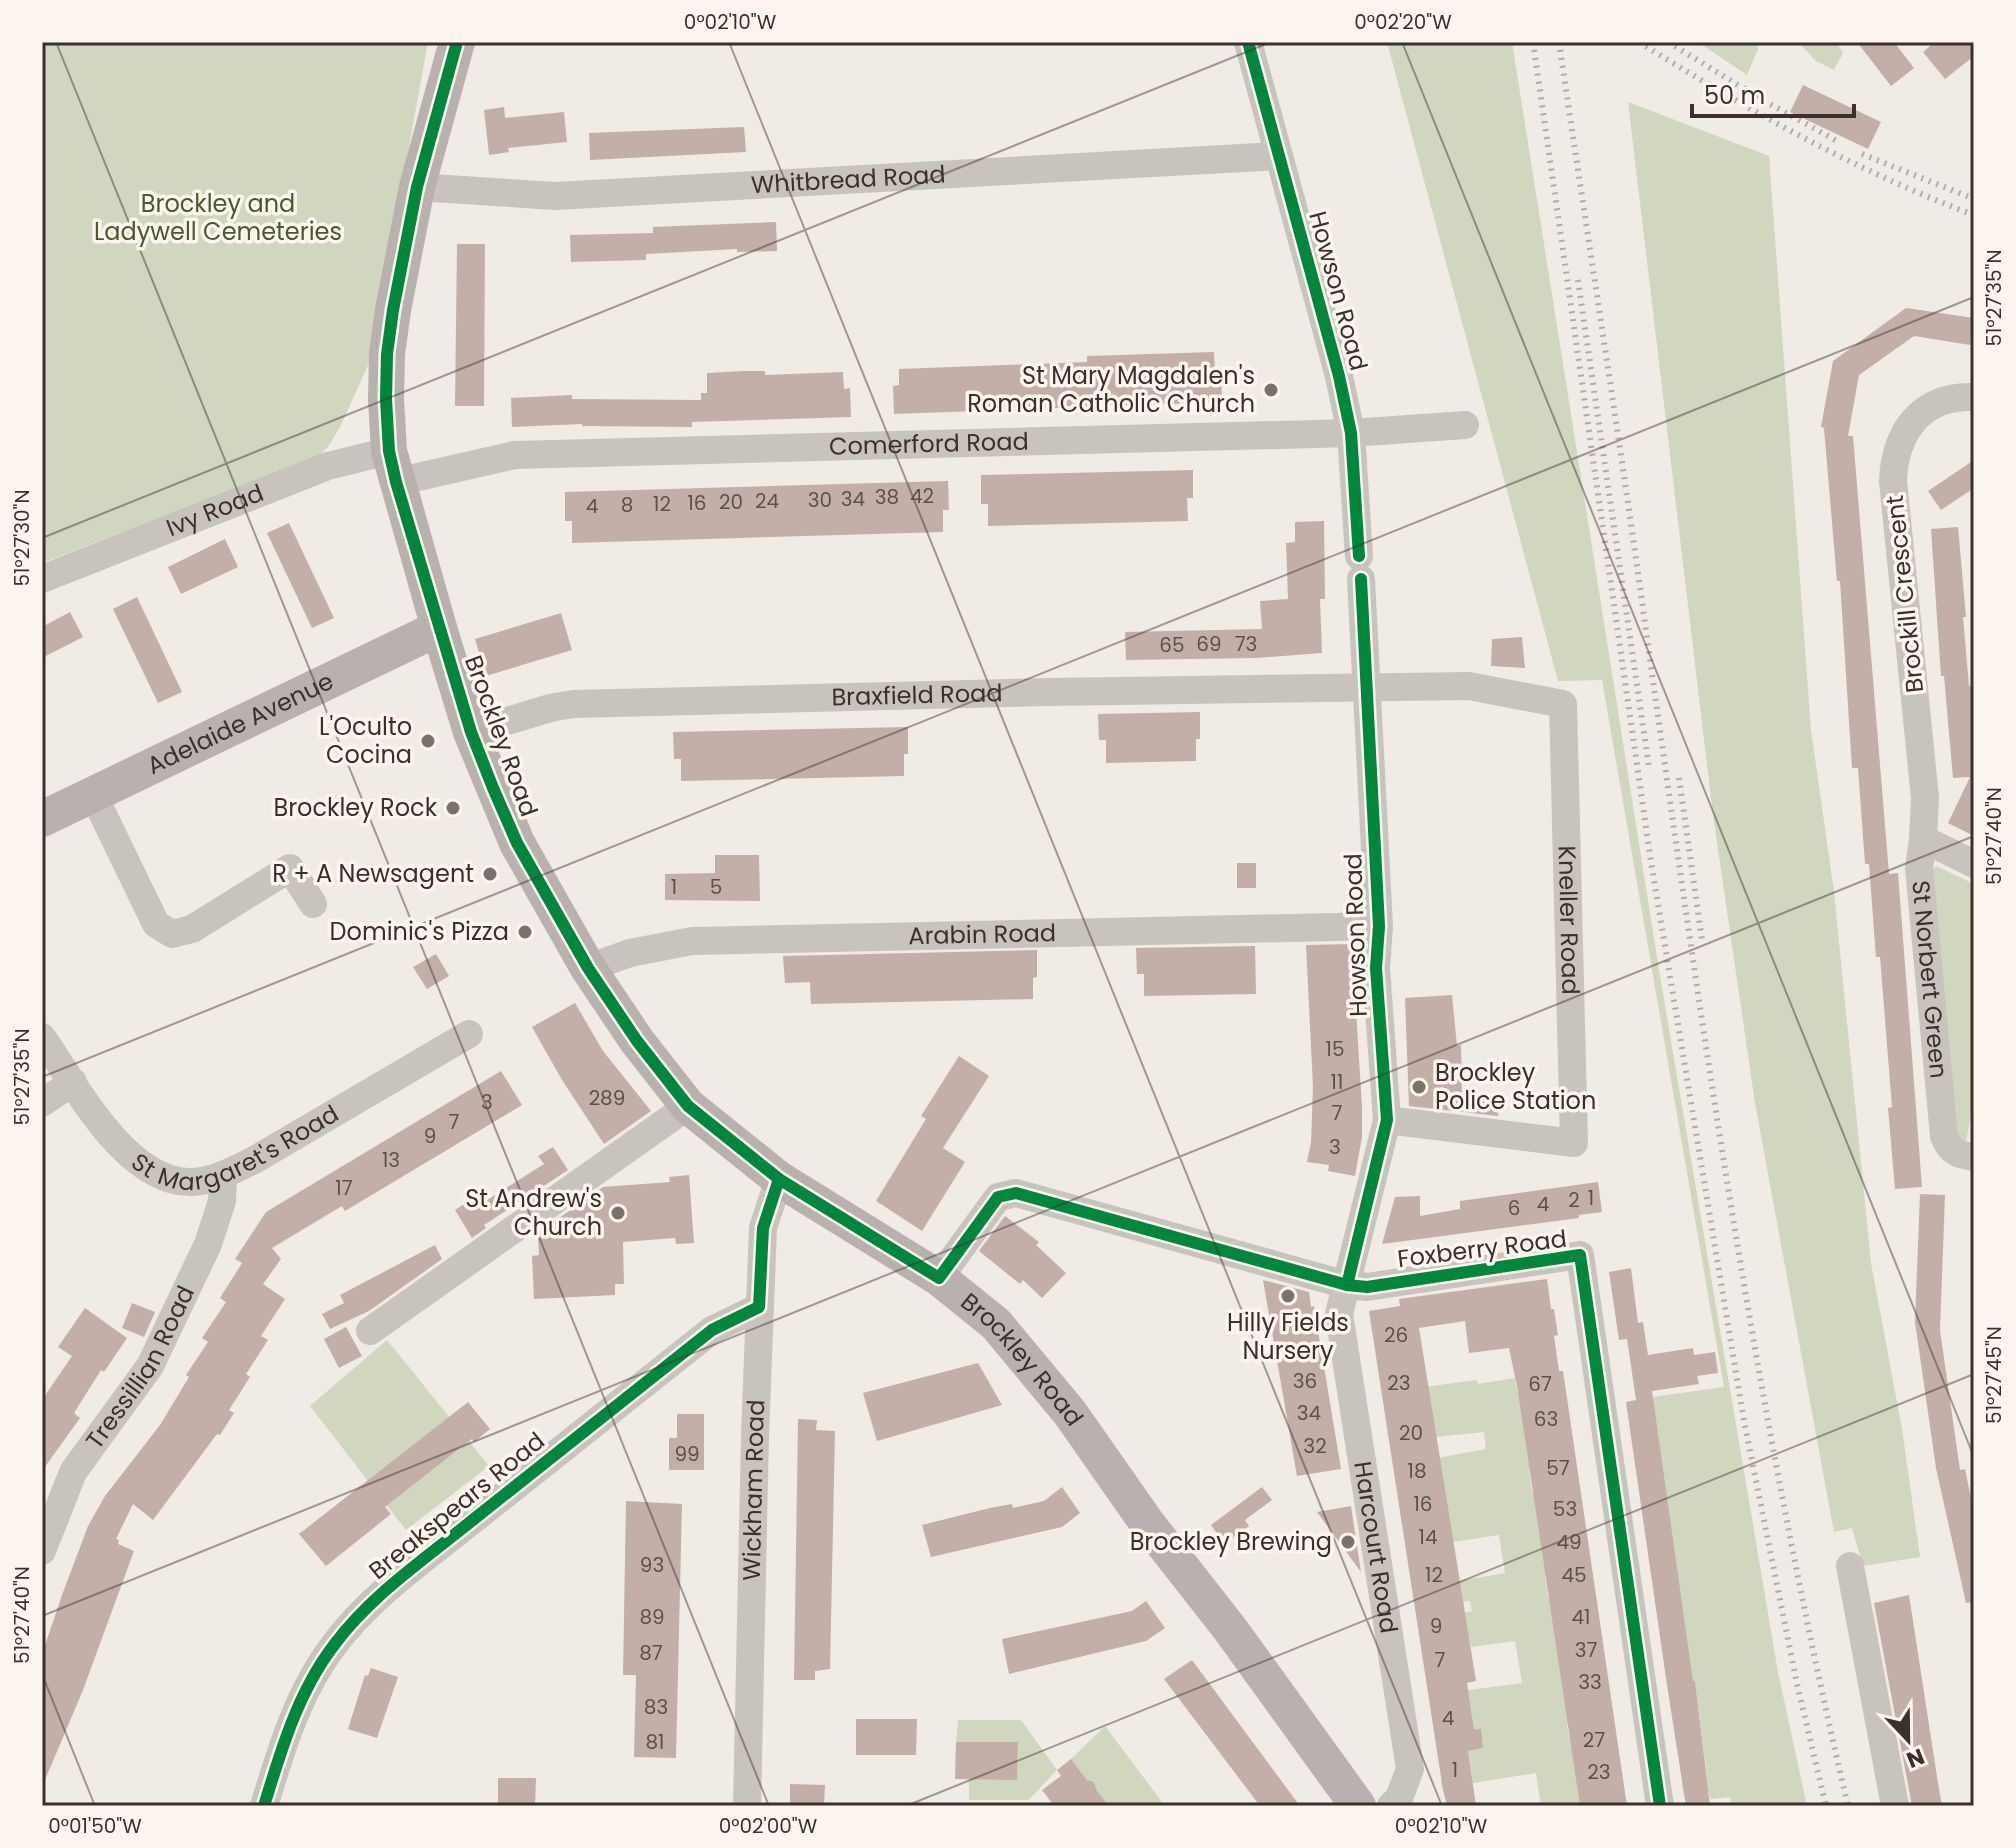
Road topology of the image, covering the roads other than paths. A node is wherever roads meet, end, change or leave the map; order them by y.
1 (457, 42) edge
2 (1248, 42) edge
3 (1279, 156) junction
4 (417, 187) junction
5 (1974, 397) edge
6 (1465, 425) dead end
7 (1351, 433) junction
8 (393, 467) junction
9 (42, 579) edge
10 (439, 628) junction
11 (1368, 687) junction
12 (471, 732) junction
13 (93, 794) junction
14 (42, 819) edge
15 (1923, 839) junction
16 (1974, 864) edge
17 (313, 904) dead end
18 (1379, 926) junction
19 (588, 968) junction
20 (469, 1034) dead end
21 (42, 1037) edge
22 (73, 1082) junction
23 (42, 1103) edge
24 (688, 1106) junction
25 (1387, 1120) junction
26 (1974, 1157) edge
27 (223, 1176) junction
28 (779, 1179) junction
29 (939, 1278) junction
30 (1347, 1285) junction
31 (759, 1307) junction
32 (370, 1331) dead end
33 (42, 1551) edge
34 (1850, 1566) dead end
35 (264, 1806) edge
36 (747, 1806) edge
37 (1358, 1806) edge
38 (1391, 1806) edge
39 (1660, 1806) edge
40 (1895, 1806) edge

1 - 4 main road, Brockley Road
2 - 3 street, Howson Road
3 - 4 street, Whitbread Road
3 - 7 street, Howson Road
4 - 8 main road, Brockley Road
5 - 15 street, Brockill Crescent
6 - 7 street, Comerford Road
7 - 8 street, Comerford Road
7 - 11 street, Howson Road
8 - 9 street, Ivy Road
8 - 10 main road, Brockley Road
10 - 12 main road, Brockley Road
10 - 13 main road, Adelaide Avenue
11 - 12 street, Braxfield Road
11 - 18 street, Howson Road
11 - 25 street, Kneller Road
12 - 19 main road, Brockley Road
13 - 14 main road, Adelaide Avenue
13 - 17 street
15 - 16 street, St Norbert Green
15 - 26 street, St Norbert Green
18 - 19 street, Arabin Road
18 - 25 street, Howson Road
19 - 24 main road, Brockley Road
20 - 27 street, St Margaret's Road
21 - 22 street, St Margaret's Road
22 - 23 street
22 - 27 street, St Margaret's Road
24 - 28 main road, Brockley Road
24 - 32 street
25 - 30 street, Howson Road
27 - 33 street, Tressillian Road
28 - 29 main road, Brockley Road
28 - 31 street, Wickham Road
29 - 30 street, Foxberry Road
29 - 37 main road, Brockley Road
30 - 38 street, Harcourt Road
30 - 39 street, Foxberry Road
31 - 35 street, Breakspears Road
31 - 36 street, Wickham Road
34 - 40 street

